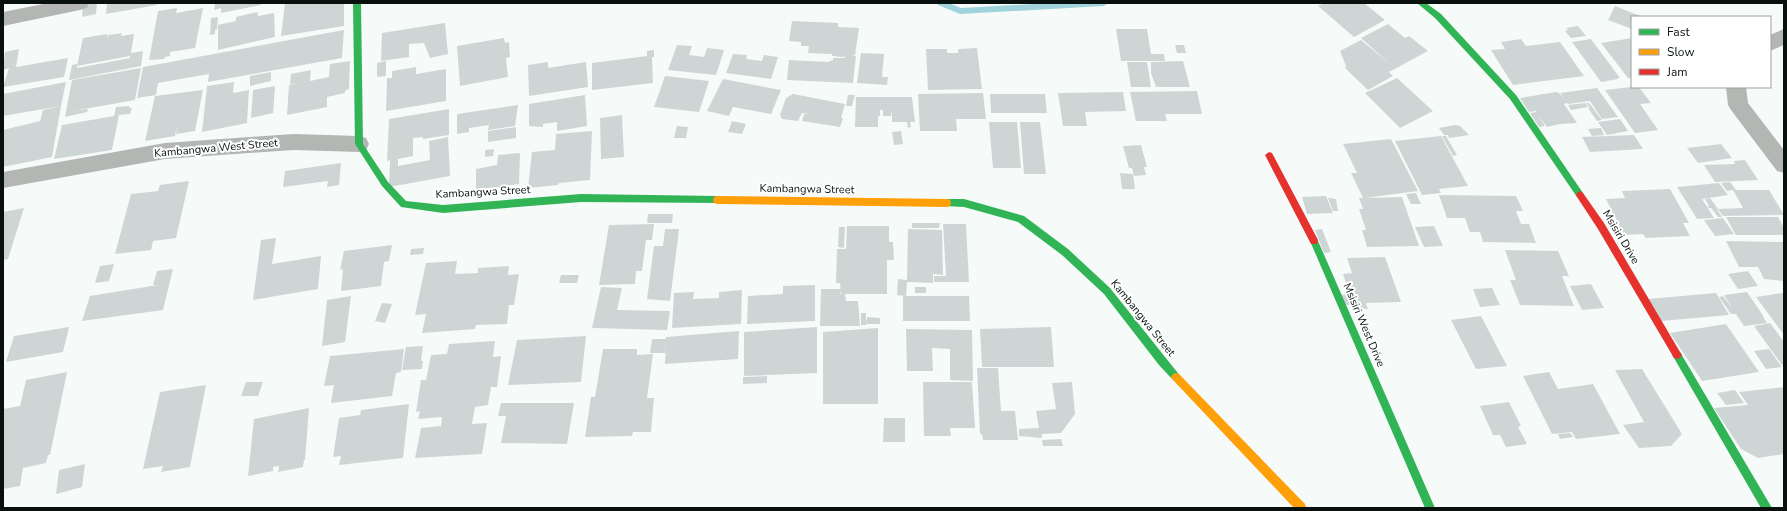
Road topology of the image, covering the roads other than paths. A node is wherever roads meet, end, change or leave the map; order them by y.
1 (80, 3) edge
2 (357, 3) edge
3 (1421, 3) edge
4 (3, 19) edge
5 (1784, 36) edge
6 (1771, 43) edge
7 (1736, 88) edge
8 (359, 144) junction
9 (1269, 155) dead end
10 (1784, 165) edge
11 (3, 180) edge
12 (1301, 508) edge
13 (1430, 508) edge
14 (1766, 508) edge

1 - 4 street
2 - 8 street
3 - 14 street, Msisiri Drive
5 - 6 street
7 - 10 street
8 - 11 street, Kambangwa West Street
8 - 12 street, Kambangwa Street
9 - 13 street, Msisiri West Drive

